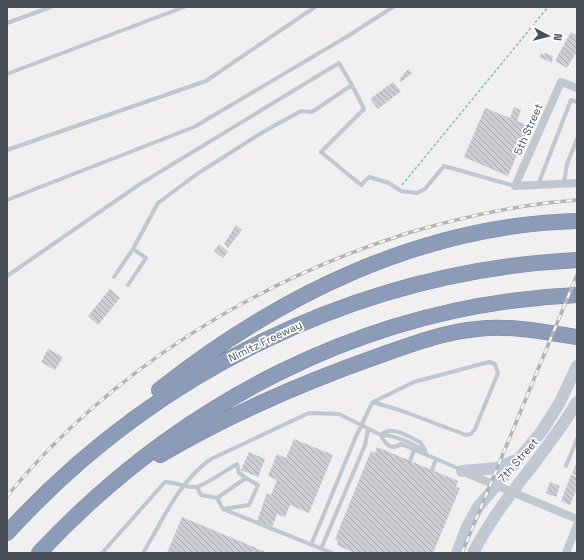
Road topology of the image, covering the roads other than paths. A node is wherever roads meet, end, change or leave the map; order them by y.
1 (51, 7) edge
2 (184, 7) edge
3 (315, 7) edge
4 (393, 7) edge
5 (7, 23) edge
6 (7, 74) edge
7 (352, 86) junction
8 (577, 88) edge
9 (577, 102) edge
10 (577, 139) edge
11 (7, 150) edge
12 (564, 183) junction
13 (577, 183) edge
14 (538, 185) junction
15 (515, 186) junction
16 (7, 200) edge
17 (577, 221) edge
18 (133, 249) junction
19 (577, 260) edge
20 (7, 276) edge
21 (114, 278) dead end
22 (128, 284) dead end
23 (577, 295) edge
24 (577, 337) edge
25 (577, 366) edge
26 (373, 402) junction
27 (577, 402) edge
28 (362, 426) junction
29 (368, 430) junction
30 (381, 435) junction
31 (577, 439) edge
32 (97, 447) junction
33 (414, 450) junction
34 (429, 456) junction
35 (522, 456) junction
36 (436, 459) junction
37 (410, 461) dead end
38 (566, 466) dead end
39 (128, 469) junction
40 (432, 470) dead end
41 (462, 470) junction
42 (246, 478) junction
43 (496, 485) junction
44 (183, 486) junction
45 (197, 487) junction
46 (511, 492) junction
47 (217, 498) junction
48 (223, 509) junction
49 (577, 519) edge
50 (577, 525) edge
51 (7, 533) edge
52 (311, 544) junction
53 (321, 549) junction
54 (39, 553) edge
55 (102, 553) edge
56 (144, 553) edge
57 (332, 553) edge
58 (457, 553) edge
59 (473, 553) edge
60 (566, 553) edge

1 - 5 lane
2 - 6 lane
3 - 11 lane
4 - 16 lane
7 - 15 lane
7 - 18 lane
7 - 20 lane
8 - 15 street, 5th Street
9 - 14 lane
10 - 12 lane
12 - 13 street
12 - 14 street
14 - 15 street
17 - 32 highway
18 - 21 lane
18 - 22 lane
19 - 32 highway, Nimitz Freeway
23 - 39 highway
24 - 39 highway
25 - 35 main road, 7th Street
26 - 26 lane
26 - 28 lane
27 - 46 main road, 7th Street
28 - 29 lane
28 - 44 lane
28 - 52 lane
29 - 30 lane
29 - 53 lane
30 - 33 lane
30 - 34 lane
31 - 38 lane
32 - 51 highway, Nimitz Freeway
33 - 34 lane
33 - 37 lane
34 - 36 lane
35 - 41 main road
35 - 43 main road, 7th Street
36 - 40 lane
36 - 41 lane
39 - 54 highway
41 - 43 street
42 - 45 lane
42 - 47 lane
42 - 48 lane
43 - 46 street
43 - 58 main road, 7th Street
44 - 45 lane
44 - 55 lane
44 - 56 lane
45 - 47 lane
46 - 49 street
46 - 59 main road, 7th Street
47 - 48 lane
48 - 52 lane
50 - 60 street
52 - 53 lane
53 - 57 lane

